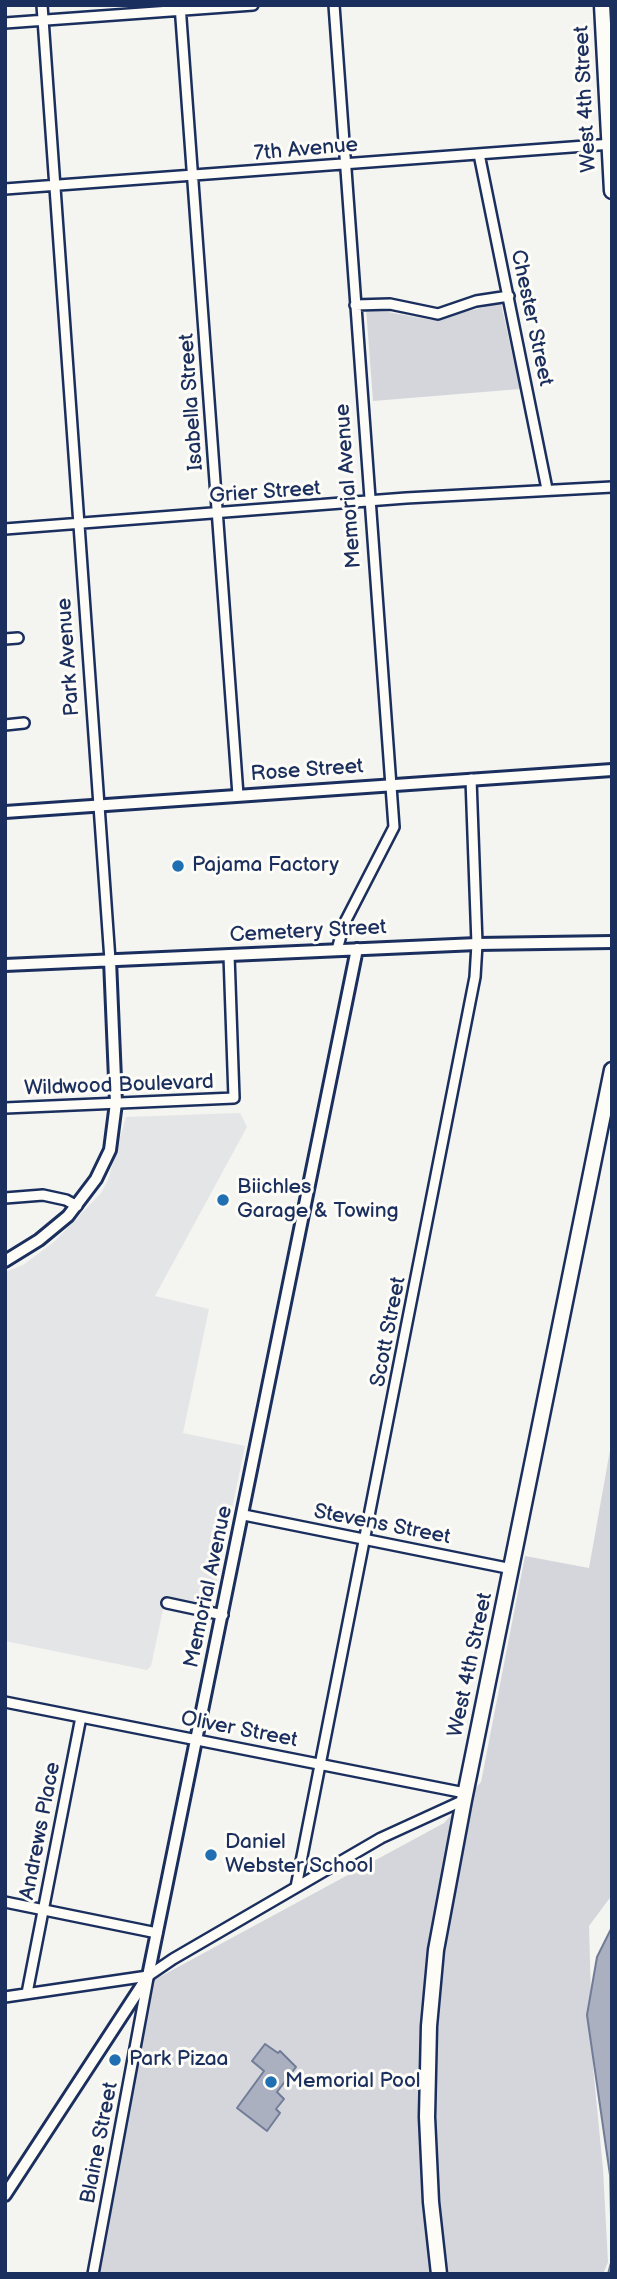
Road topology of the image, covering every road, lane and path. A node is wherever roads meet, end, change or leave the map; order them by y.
1 (42, 5) edge
2 (253, 5) edge
3 (334, 5) edge
4 (602, 5) edge
5 (180, 8) edge
6 (43, 21) junction
7 (5, 23) edge
8 (611, 144) edge
9 (479, 154) junction
10 (345, 164) junction
11 (193, 177) junction
12 (55, 186) junction
13 (5, 190) edge
14 (612, 191) edge
15 (509, 296) junction
16 (355, 305) junction
17 (612, 487) edge
18 (547, 489) junction
19 (370, 502) junction
20 (218, 514) junction
21 (79, 525) junction
22 (5, 529) edge
23 (18, 638) dead end
24 (5, 639) edge
25 (24, 723) dead end
26 (5, 725) edge
27 (612, 770) edge
28 (471, 779) junction
29 (390, 785) junction
30 (238, 796) junction
31 (99, 805) junction
32 (5, 812) edge
33 (612, 942) edge
34 (477, 944) junction
35 (357, 949) junction
36 (337, 950) junction
37 (229, 955) junction
38 (110, 960) junction
39 (5, 965) edge
40 (612, 1070) edge
41 (116, 1103) junction
42 (5, 1108) edge
43 (5, 1198) edge
44 (77, 1206) junction
45 (5, 1261) edge
46 (244, 1515) junction
47 (365, 1540) junction
48 (512, 1569) junction
49 (167, 1604) dead end
50 (223, 1615) junction
51 (5, 1702) edge
52 (81, 1717) junction
53 (197, 1739) junction
54 (320, 1764) junction
55 (464, 1796) junction
56 (296, 1887) junction
57 (5, 1902) edge
58 (43, 1910) junction
59 (157, 1934) junction
60 (148, 1976) junction
61 (27, 1993) junction
62 (5, 1997) edge
63 (5, 2195) edge
64 (93, 2274) edge
65 (439, 2274) edge

1 - 6 street, Park Avenue
2 - 5 street
3 - 10 street, Memorial Avenue
4 - 8 main road, West 4th Street
5 - 6 street
5 - 11 street, Isabella Street
6 - 7 street
6 - 12 street, Park Avenue
8 - 9 street, 7th Avenue
8 - 14 main road, West 4th Street
9 - 10 street, 7th Avenue
9 - 15 street, Chester Street
10 - 11 street, 7th Avenue
10 - 16 street, Memorial Avenue
11 - 12 street, 7th Avenue
11 - 20 street, Isabella Street
12 - 13 street, 7th Avenue
12 - 21 street, Park Avenue
15 - 16 street
15 - 18 street, Chester Street
16 - 19 street, Memorial Avenue
17 - 18 street, Grier Street
18 - 19 street, Grier Street
19 - 20 street, Grier Street
19 - 29 street, Memorial Avenue
20 - 21 street, Grier Street
20 - 30 street, Isabella Street
21 - 22 street, Grier Street
21 - 31 street, Park Avenue
23 - 24 street
25 - 26 street
27 - 28 street, Rose Street
28 - 29 street, Rose Street
28 - 34 street, Scott Street
29 - 30 street, Rose Street
29 - 36 street, Memorial Avenue
30 - 31 street, Rose Street
31 - 32 street, Rose Street
31 - 38 street, Park Avenue
33 - 34 street, Cemetery Street
34 - 35 street, Cemetery Street
34 - 47 street, Scott Street
35 - 36 street, Cemetery Street
35 - 46 street, Memorial Avenue
36 - 37 street, Cemetery Street
37 - 38 street, Cemetery Street
37 - 41 street, Wildwood Boulevard
38 - 39 street, Cemetery Street
38 - 41 street, Park Avenue
40 - 48 main road, West 4th Street
41 - 42 street, Wildwood Boulevard
41 - 44 street, Park Avenue
43 - 44 street
44 - 45 street, Park Avenue
46 - 47 street, Stevens Street
46 - 50 street, Memorial Avenue
47 - 48 street, Stevens Street
47 - 54 street, Scott Street
48 - 55 main road, West 4th Street
49 - 50 street
50 - 53 street, Memorial Avenue
51 - 52 street, Oliver Street
52 - 53 street, Oliver Street
52 - 58 street, Andrews Place
53 - 54 street, Oliver Street
53 - 59 street, Memorial Avenue
54 - 55 street, Oliver Street
54 - 56 street, Scott Street
55 - 56 street
55 - 65 main road, West 4th Street
56 - 60 street
57 - 58 street
58 - 59 street
58 - 61 street, Andrews Place
59 - 60 street, Memorial Avenue
60 - 61 street
60 - 63 street, Memorial Avenue
60 - 64 street, Blaine Street
61 - 62 street

